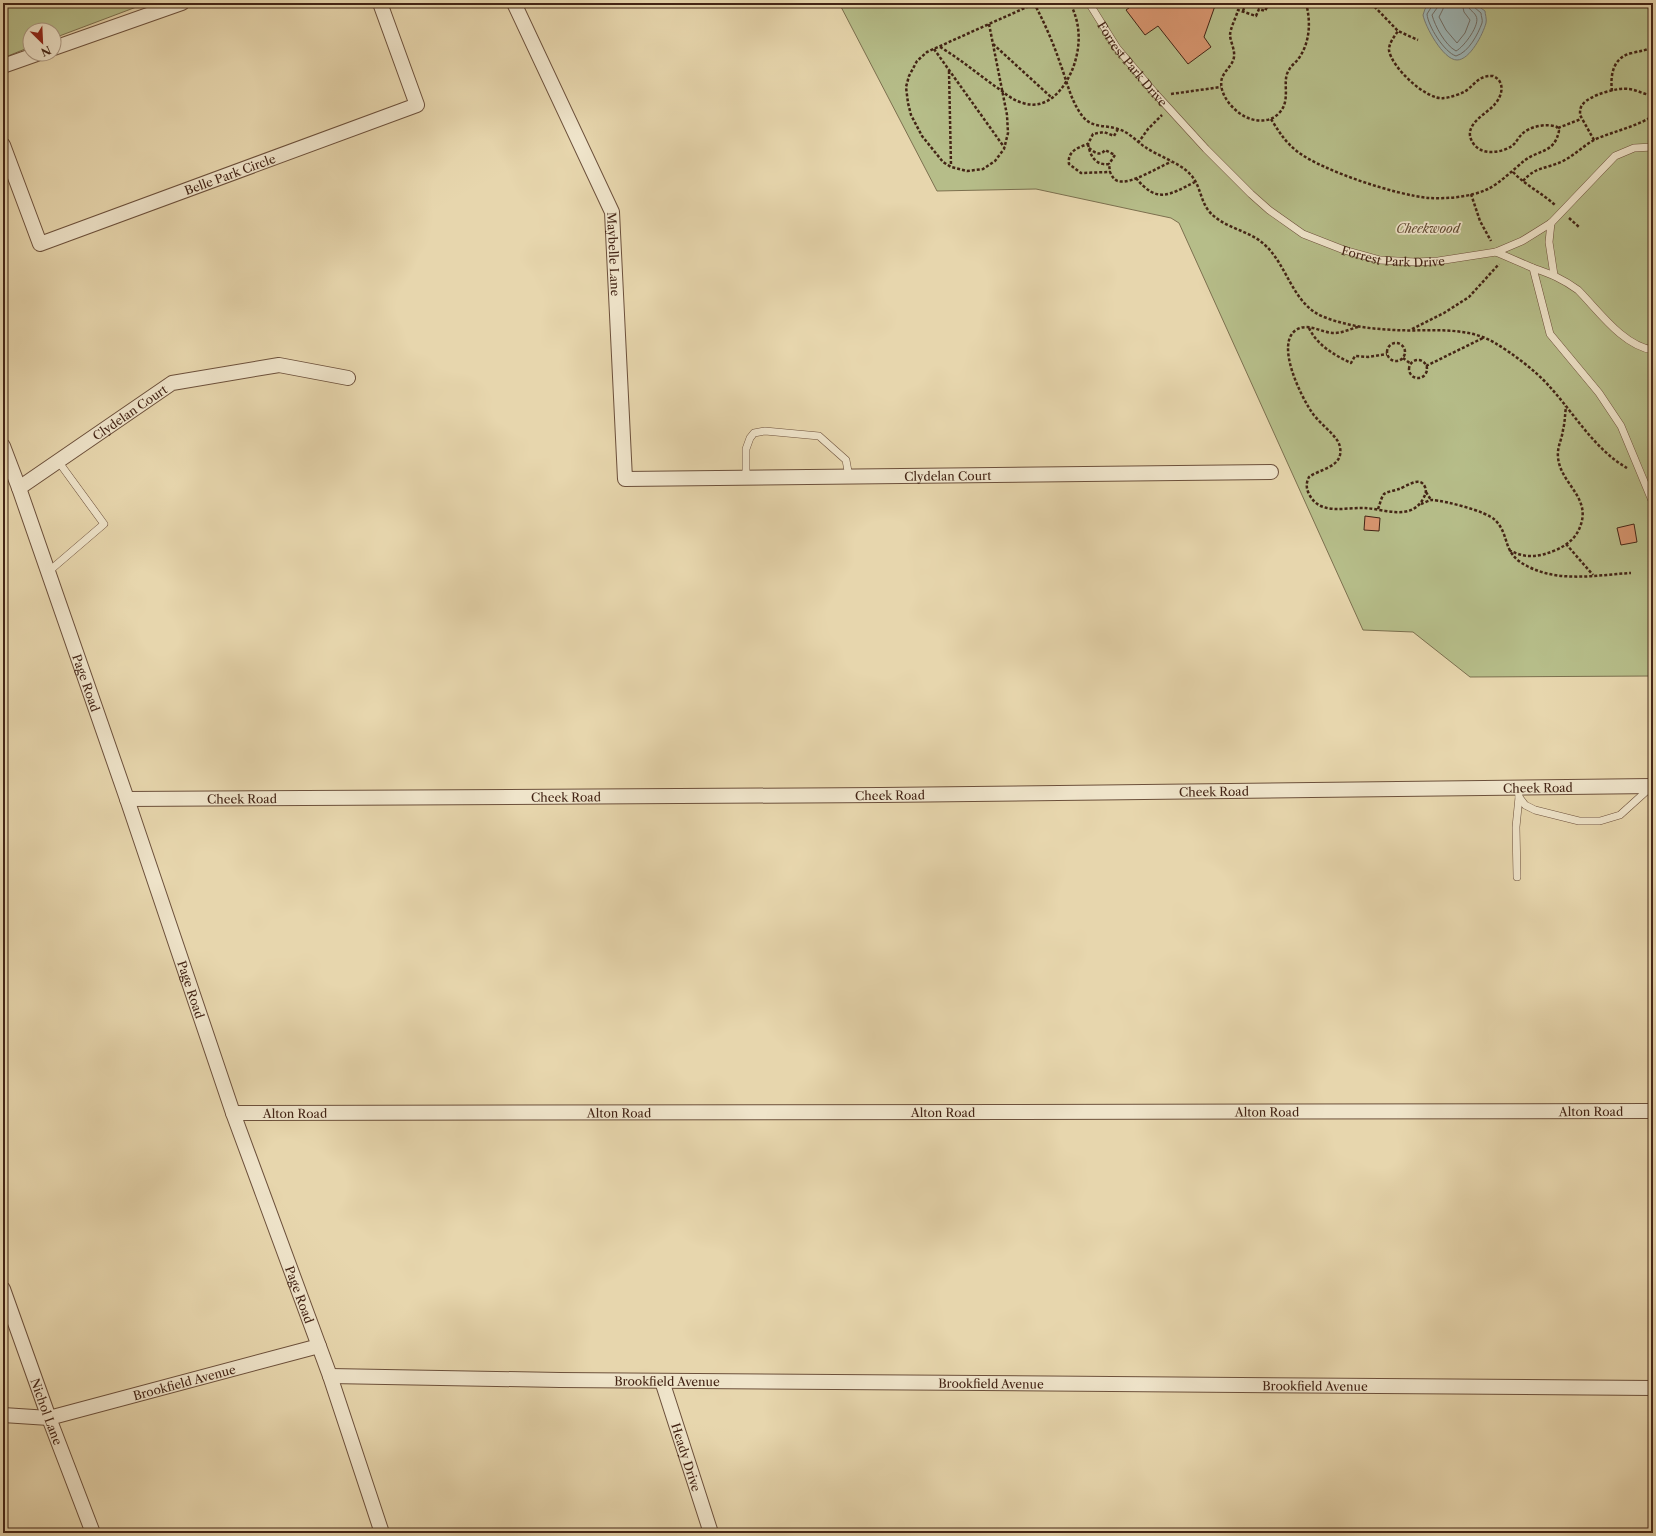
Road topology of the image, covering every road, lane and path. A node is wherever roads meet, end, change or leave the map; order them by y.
1 (182, 3) edge
2 (380, 3) edge
3 (514, 3) edge
4 (1035, 3) edge
5 (1070, 3) edge
6 (1089, 3) edge
7 (1246, 3) edge
8 (1269, 3) edge
9 (1306, 3) edge
10 (1371, 3) edge
11 (1242, 11) junction
12 (989, 24) junction
13 (1398, 31) junction
14 (1418, 40) dead end
15 (993, 43) junction
16 (62, 45) edge
17 (940, 46) junction
18 (1653, 46) edge
19 (934, 49) junction
20 (22, 59) edge
21 (3, 66) edge
22 (949, 70) junction
23 (1066, 82) junction
24 (1221, 87) junction
25 (1002, 91) junction
26 (1612, 91) junction
27 (1171, 94) dead end
28 (1653, 95) edge
29 (1052, 98) junction
30 (1170, 109) junction
31 (1653, 116) edge
32 (1271, 119) junction
33 (1581, 119) junction
34 (1558, 128) junction
35 (1118, 129) junction
36 (1594, 140) junction
37 (1138, 143) junction
38 (1088, 144) junction
39 (3, 145) edge
40 (1653, 147) edge
41 (1004, 148) junction
42 (1089, 148) junction
43 (1172, 162) junction
44 (1109, 164) junction
45 (951, 167) junction
46 (1110, 172) junction
47 (1513, 172) junction
48 (1136, 178) junction
49 (1523, 181) junction
50 (1196, 182) junction
51 (1471, 194) junction
52 (1561, 211) junction
53 (1551, 223) junction
54 (1579, 227) dead end
55 (1496, 252) junction
56 (1532, 268) junction
57 (1554, 275) junction
58 (1308, 327) junction
59 (1358, 327) junction
60 (1410, 330) junction
61 (1484, 338) junction
62 (1653, 350) edge
63 (1387, 354) junction
64 (1403, 358) junction
65 (1411, 364) junction
66 (1426, 366) junction
67 (348, 378) dead end
68 (1566, 406) junction
69 (3, 446) edge
70 (58, 461) junction
71 (1271, 472) dead end
72 (1641, 473) junction
73 (849, 477) junction
74 (746, 478) junction
75 (625, 479) joint
76 (19, 488) junction
77 (1426, 491) junction
78 (1431, 500) junction
79 (1653, 503) edge
80 (1421, 504) junction
81 (1378, 508) junction
82 (1566, 544) junction
83 (1509, 550) junction
84 (48, 572) junction
85 (1631, 573) dead end
86 (1593, 576) junction
87 (1653, 786) edge
88 (1519, 792) junction
89 (127, 799) junction
90 (1517, 877) dead end
91 (1653, 1111) edge
92 (233, 1113) junction
93 (3, 1289) edge
94 (319, 1346) junction
95 (330, 1376) junction
96 (662, 1381) junction
97 (1653, 1388) edge
98 (3, 1415) edge
99 (49, 1418) junction
100 (93, 1533) edge
101 (382, 1533) edge
102 (711, 1533) edge

1 - 16 street
2 - 39 street, Belle Park Circle
3 - 75 street, Maybelle Lane
4 - 12 path
4 - 23 path
5 - 23 path
6 - 30 lane, Forrest Park Drive
7 - 11 path
8 - 11 path
9 - 32 path
10 - 13 path
11 - 24 path
12 - 15 path
12 - 17 path
13 - 14 path
13 - 34 path
15 - 25 path
15 - 29 path
17 - 19 path
17 - 25 path
18 - 26 path
19 - 22 path
19 - 45 path
20 - 21 street
22 - 41 path
22 - 45 path
23 - 29 path
23 - 35 path
24 - 27 path
24 - 32 path
25 - 29 path
25 - 41 path
26 - 28 path
26 - 33 path
30 - 37 path
30 - 55 lane, Forrest Park Drive
31 - 36 path
32 - 51 path
33 - 34 path
33 - 36 path
34 - 47 path
35 - 37 path
35 - 38 path
36 - 49 path
37 - 43 path
38 - 42 path
38 - 46 path
40 - 52 lane
41 - 45 path
42 - 44 path
42 - 44 path
43 - 48 path
43 - 50 path
44 - 46 path
46 - 48 path
47 - 49 path
47 - 51 path
48 - 50 path
49 - 52 path
50 - 59 path
51 - 55 path
52 - 53 lane
52 - 54 path
53 - 55 lane, Forrest Park Drive
53 - 57 lane
55 - 56 lane
55 - 60 path
56 - 57 lane
56 - 72 lane
57 - 62 lane
58 - 59 path
58 - 63 path
58 - 81 path
59 - 60 path
60 - 61 path
61 - 66 path
61 - 68 path
63 - 64 path
63 - 64 path
64 - 65 path
65 - 66 path
65 - 66 path
67 - 70 street, Clydelan Court
68 - 72 path
68 - 82 path
69 - 76 street, Page Road
70 - 76 street, Clydelan Court
70 - 84 lane
71 - 73 street, Clydelan Court
72 - 79 lane
73 - 74 street, Clydelan Court
73 - 74 lane
74 - 75 street, Clydelan Court
76 - 84 street, Page Road
77 - 78 path
77 - 80 path
77 - 81 path
78 - 80 path
78 - 83 path
80 - 81 path
82 - 83 path
82 - 86 path
83 - 86 path
84 - 89 street, Page Road
85 - 86 path
87 - 88 street, Cheek Road
87 - 88 lane
88 - 89 street, Cheek Road
88 - 90 lane
89 - 92 street, Page Road
91 - 92 street, Alton Road
92 - 94 street, Page Road
93 - 99 street, Nichol Lane
94 - 95 street, Page Road
94 - 99 street, Brookfield Avenue
95 - 96 street, Brookfield Avenue
95 - 101 street, Page Road
96 - 97 street, Brookfield Avenue
96 - 102 street, Heady Drive
98 - 99 street, Brookfield Avenue
99 - 100 street, Nichol Lane

